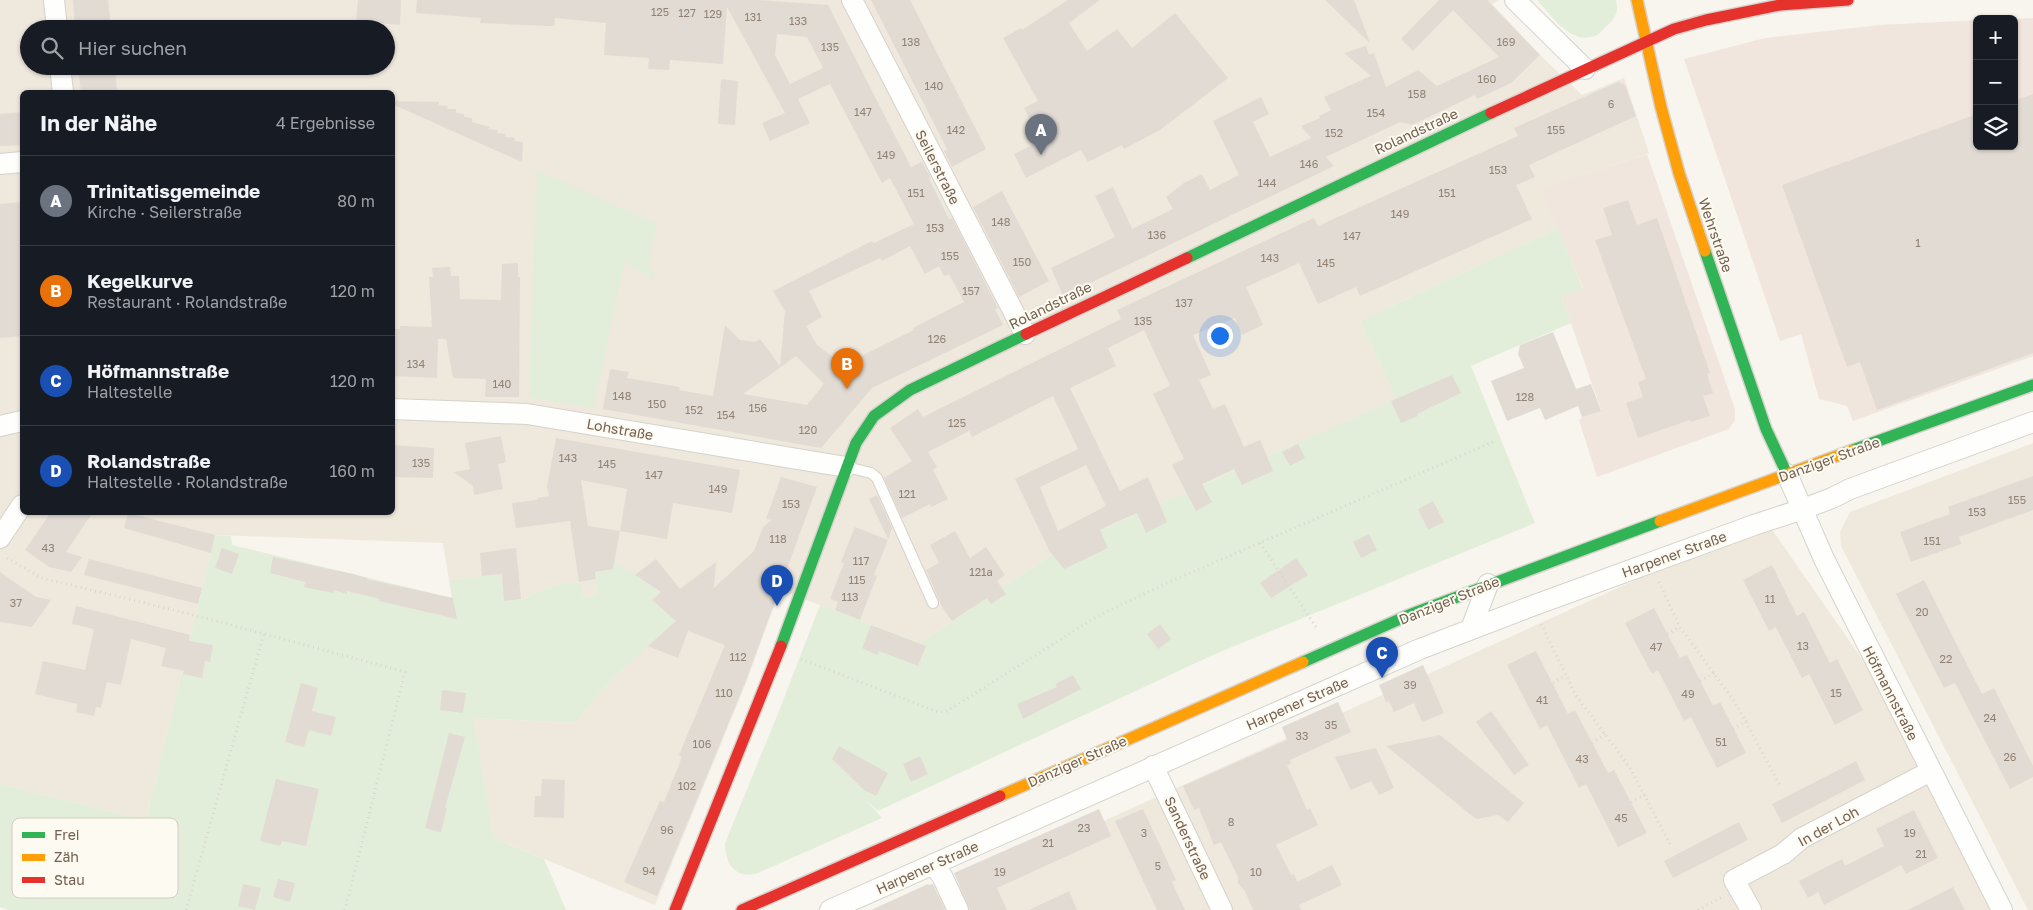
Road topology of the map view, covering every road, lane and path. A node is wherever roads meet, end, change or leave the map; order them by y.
1 (54, 0) edge
2 (852, 0) edge
3 (1515, 0) edge
4 (1637, 0) edge
5 (1848, 0) edge
6 (56, 20) edge
7 (1646, 42) junction
8 (1585, 69) junction
9 (61, 75) edge
10 (63, 90) edge
11 (20, 162) edge
12 (0, 164) edge
13 (1025, 334) junction
14 (2033, 385) edge
15 (395, 409) edge
16 (20, 421) edge
17 (2033, 422) edge
18 (0, 426) edge
19 (1495, 441) dead end
20 (846, 467) junction
21 (1787, 474) junction
22 (20, 508) edge
23 (1803, 509) junction
24 (0, 538) edge
25 (1260, 543) junction
26 (0, 554) edge
27 (1650, 563) junction
28 (1488, 584) junction
29 (933, 602) dead end
30 (1532, 606) junction
31 (1680, 627) junction
32 (1471, 629) junction
33 (264, 633) junction
34 (1667, 634) dead end
35 (1331, 648) junction
36 (779, 651) junction
37 (1714, 673) junction
38 (1566, 675) junction
39 (1700, 681) dead end
40 (1553, 683) dead end
41 (1747, 721) junction
42 (1733, 729) dead end
43 (1605, 734) junction
44 (1592, 743) dead end
45 (1153, 766) junction
46 (1931, 772) junction
47 (1781, 787) dead end
48 (1645, 796) junction
49 (1631, 802) dead end
50 (1671, 846) dead end
51 (933, 864) junction
52 (1739, 888) junction
53 (186, 910) edge
54 (345, 910) edge
55 (675, 910) edge
56 (742, 910) edge
57 (830, 910) edge
58 (958, 910) edge
59 (1222, 910) edge
60 (1698, 910) edge
61 (1751, 910) edge
62 (2002, 910) edge

1 - 6 street
2 - 13 street, Seilerstraße
3 - 8 street
4 - 7 street, Wehrstraße
5 - 7 street, Rolandstraße
7 - 8 street, Rolandstraße
7 - 21 street, Wehrstraße
8 - 13 street, Rolandstraße
9 - 10 street
11 - 12 street
13 - 20 street, Rolandstraße
14 - 21 street, Danziger Straße
15 - 20 street, Lohstraße
16 - 18 street
17 - 23 street
19 - 25 path
20 - 29 lane
20 - 36 street, Rolandstraße
21 - 23 street, Höfmannstraße
21 - 28 street, Danziger Straße
22 - 24 street
23 - 27 street, Harpener Straße
23 - 46 street, Höfmannstraße
25 - 35 path
25 - 36 path
26 - 33 path
27 - 30 street, Harpener Straße
27 - 31 path
28 - 32 street
28 - 35 street, Danziger Straße
30 - 32 street, Harpener Straße
30 - 38 path
31 - 34 path
31 - 37 path
32 - 45 street, Harpener Straße
33 - 53 path
33 - 54 path
35 - 56 street, Danziger Straße
36 - 55 street, Rolandstraße
37 - 39 path
37 - 41 path
38 - 40 path
38 - 43 path
41 - 42 path
41 - 47 path
43 - 44 path
43 - 48 path
45 - 51 street, Harpener Straße
45 - 59 street, Sanderstraße
46 - 52 street, In der Loh
46 - 62 street, Höfmannstraße
48 - 49 path
48 - 50 path
51 - 57 street, Harpener Straße
51 - 58 street
52 - 60 path
52 - 61 street

